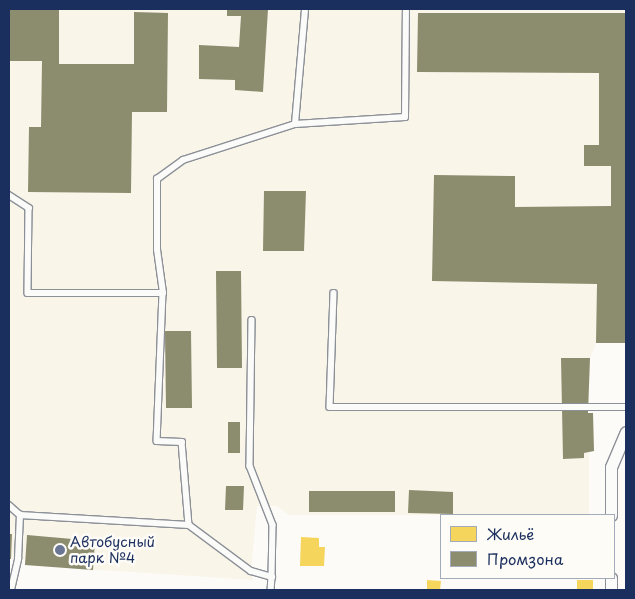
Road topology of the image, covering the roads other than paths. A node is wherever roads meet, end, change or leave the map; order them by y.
1 (305, 9) edge
2 (406, 9) edge
3 (295, 124) junction
4 (9, 194) edge
5 (163, 293) junction
6 (334, 294) dead end
7 (252, 320) dead end
8 (626, 407) edge
9 (626, 432) edge
10 (9, 505) edge
11 (611, 514) edge
12 (20, 515) junction
13 (189, 525) junction
14 (272, 578) junction
15 (11, 590) edge
16 (271, 590) edge

1 - 3 lane
2 - 3 lane
3 - 5 lane
4 - 5 lane
5 - 13 lane
6 - 8 lane
7 - 14 lane
9 - 11 street
10 - 12 lane
12 - 13 lane
12 - 15 lane
13 - 14 lane
14 - 16 lane

